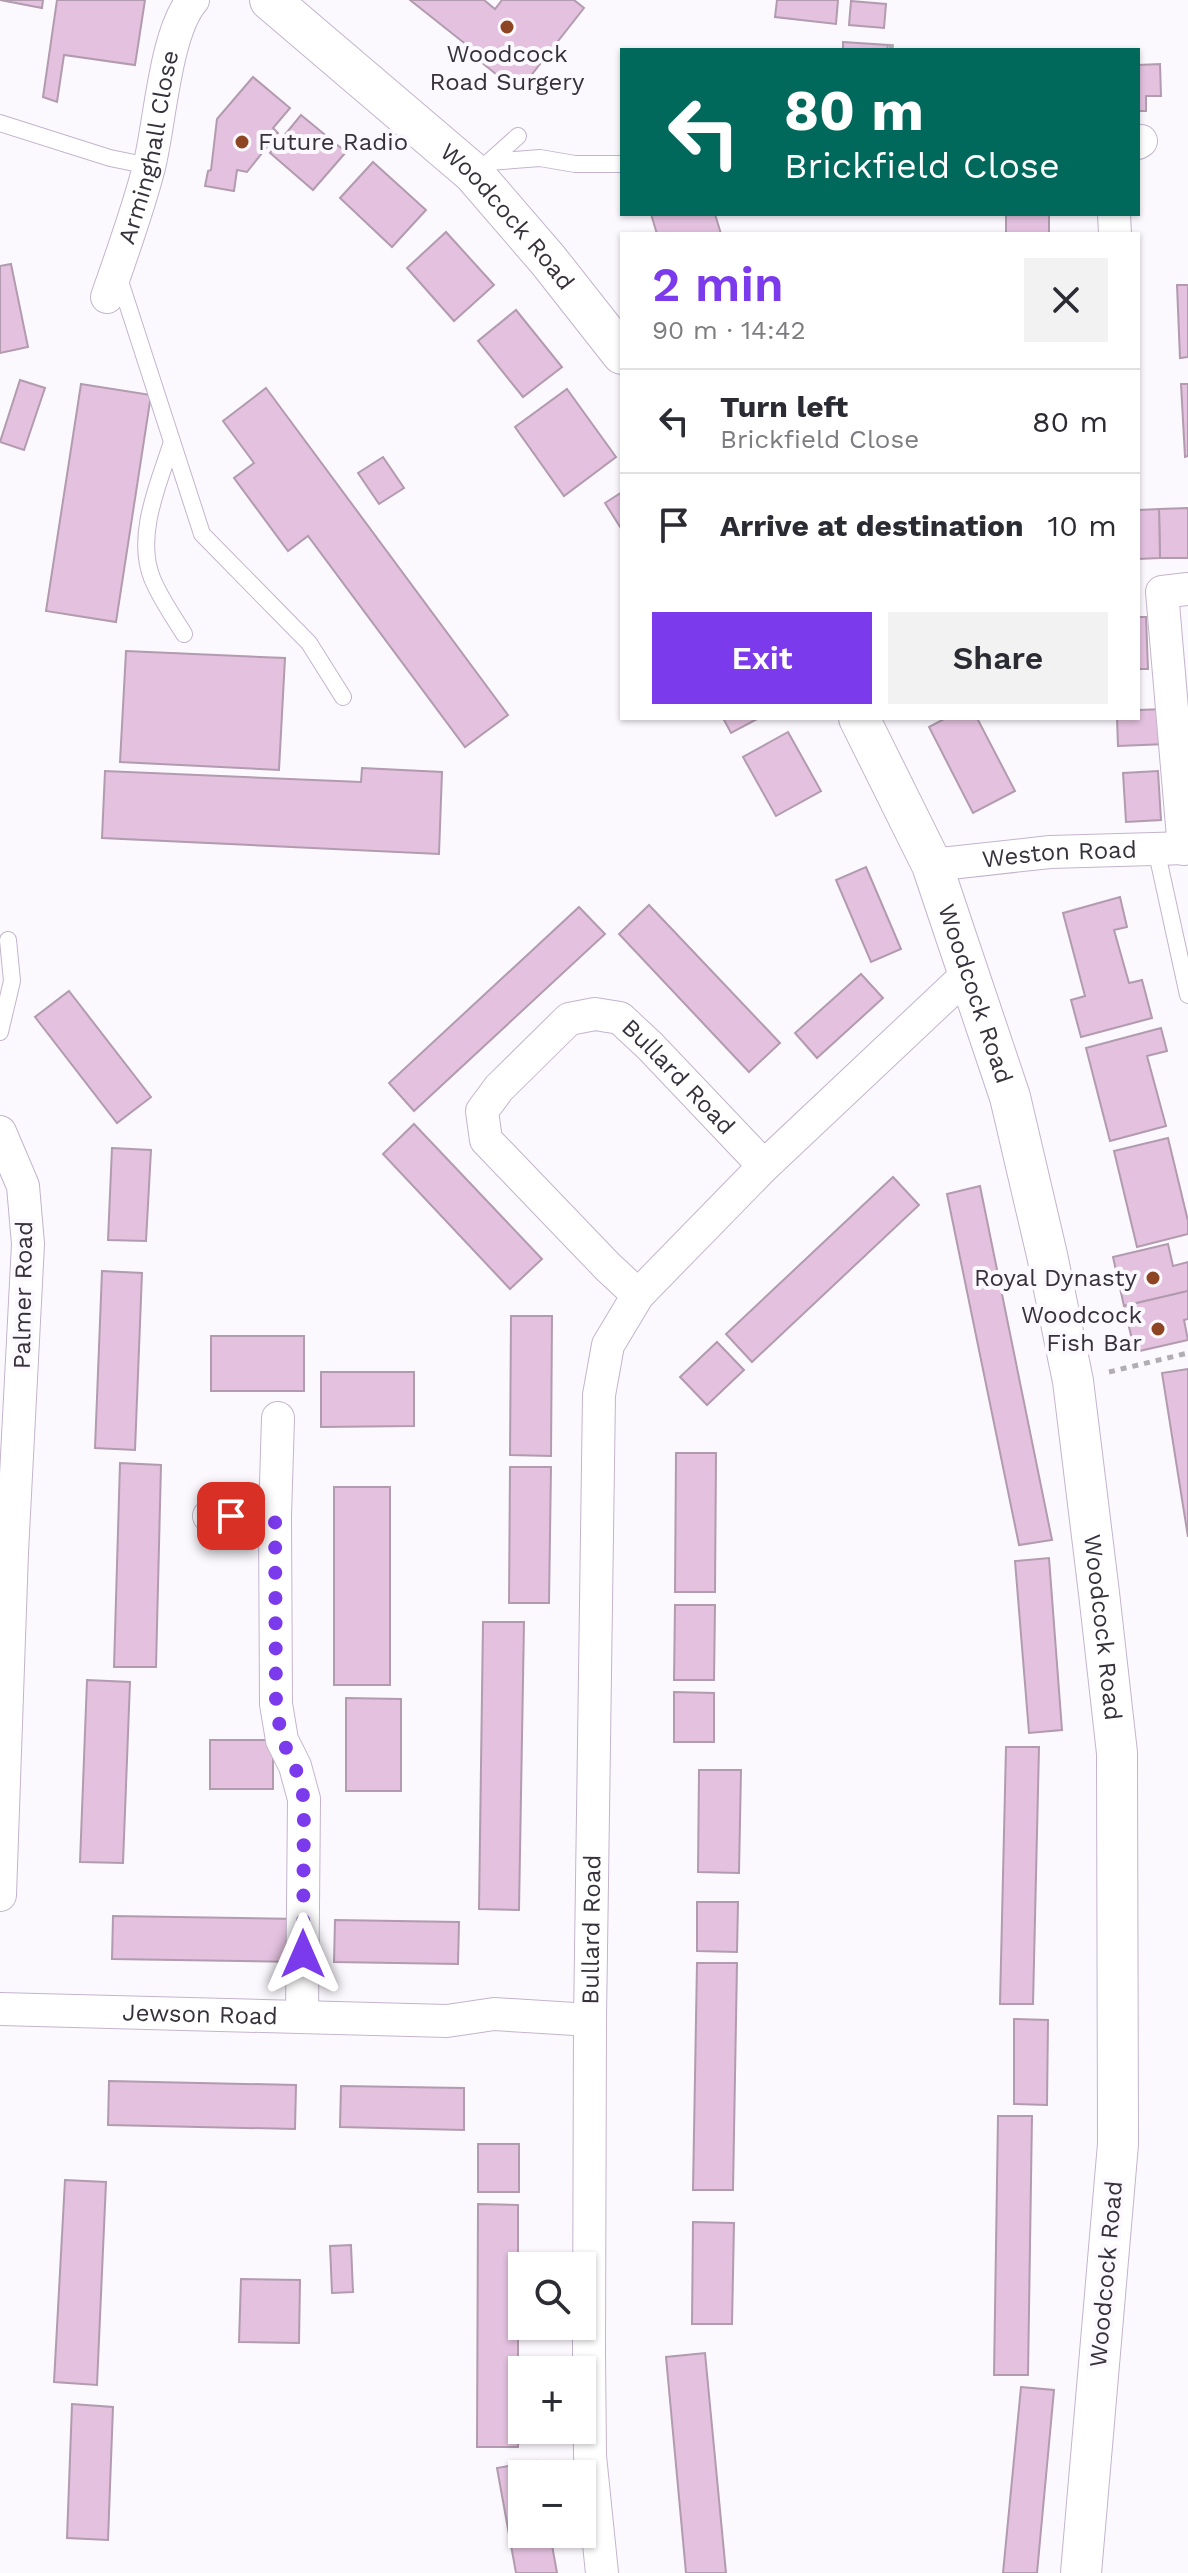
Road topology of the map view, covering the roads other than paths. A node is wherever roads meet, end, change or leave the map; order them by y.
1 (193, 0) edge
2 (270, 0) edge
3 (0, 123) edge
4 (518, 136) dead end
5 (620, 164) edge
6 (149, 166) junction
7 (481, 167) junction
8 (112, 283) joint
9 (620, 351) edge
10 (172, 442) junction
11 (1163, 591) edge
12 (184, 634) dead end
13 (343, 697) dead end
14 (860, 720) edge
15 (1176, 849) edge
16 (932, 865) junction
17 (8, 940) dead end
18 (969, 973) junction
19 (1188, 995) edge
20 (0, 1032) edge
21 (0, 1132) edge
22 (764, 1166) junction
23 (638, 1295) junction
24 (278, 1418) dead end
25 (209, 1516) dead end
26 (275, 1516) junction
27 (6, 1552) edge
28 (0, 1895) edge
29 (0, 2009) edge
30 (302, 2016) junction
31 (590, 2020) junction
32 (602, 2573) edge
33 (1081, 2573) edge

1 - 6 street, Arminghall Close
2 - 7 street, Woodcock Road
3 - 6 lane
4 - 7 lane
5 - 7 lane
6 - 8 street, Arminghall Close
7 - 9 street, Woodcock Road
8 - 10 lane
10 - 12 lane
10 - 13 lane
11 - 15 street
14 - 16 street, Woodcock Road
15 - 16 street, Weston Road
15 - 19 lane
16 - 18 street, Woodcock Road
17 - 20 lane
18 - 22 street, Bullard Road
18 - 33 street, Woodcock Road
21 - 27 street, Palmer Road
22 - 23 street, Bullard Road
22 - 23 street, Bullard Road
23 - 31 street, Bullard Road
24 - 26 street
25 - 26 street
26 - 30 street
27 - 28 street, Palmer Road
29 - 30 street, Jewson Road
30 - 31 street, Jewson Road
31 - 32 street, Bullard Road

